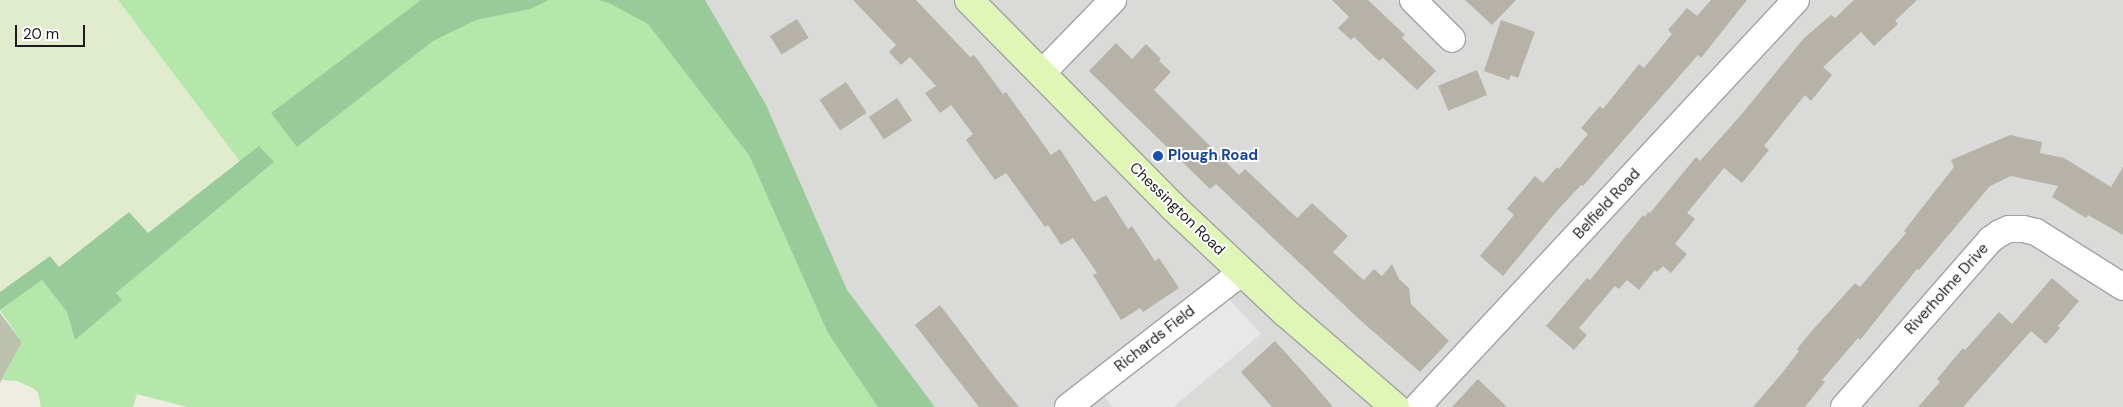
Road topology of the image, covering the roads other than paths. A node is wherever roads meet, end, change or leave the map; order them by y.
1 (969, 0) edge
2 (1113, 0) edge
3 (1413, 0) edge
4 (1796, 0) edge
5 (1452, 39) dead end
6 (1042, 73) junction
7 (1242, 272) junction
8 (2123, 286) edge
9 (1068, 407) edge
10 (1395, 407) edge
11 (1417, 407) edge
12 (1844, 407) edge

1 - 6 main road, Chessington Road
2 - 6 street
3 - 5 street
4 - 11 street, Belfield Road
6 - 7 main road, Chessington Road
7 - 9 street, Richards Field
7 - 10 main road, Chessington Road
8 - 12 street, Riverholme Drive

